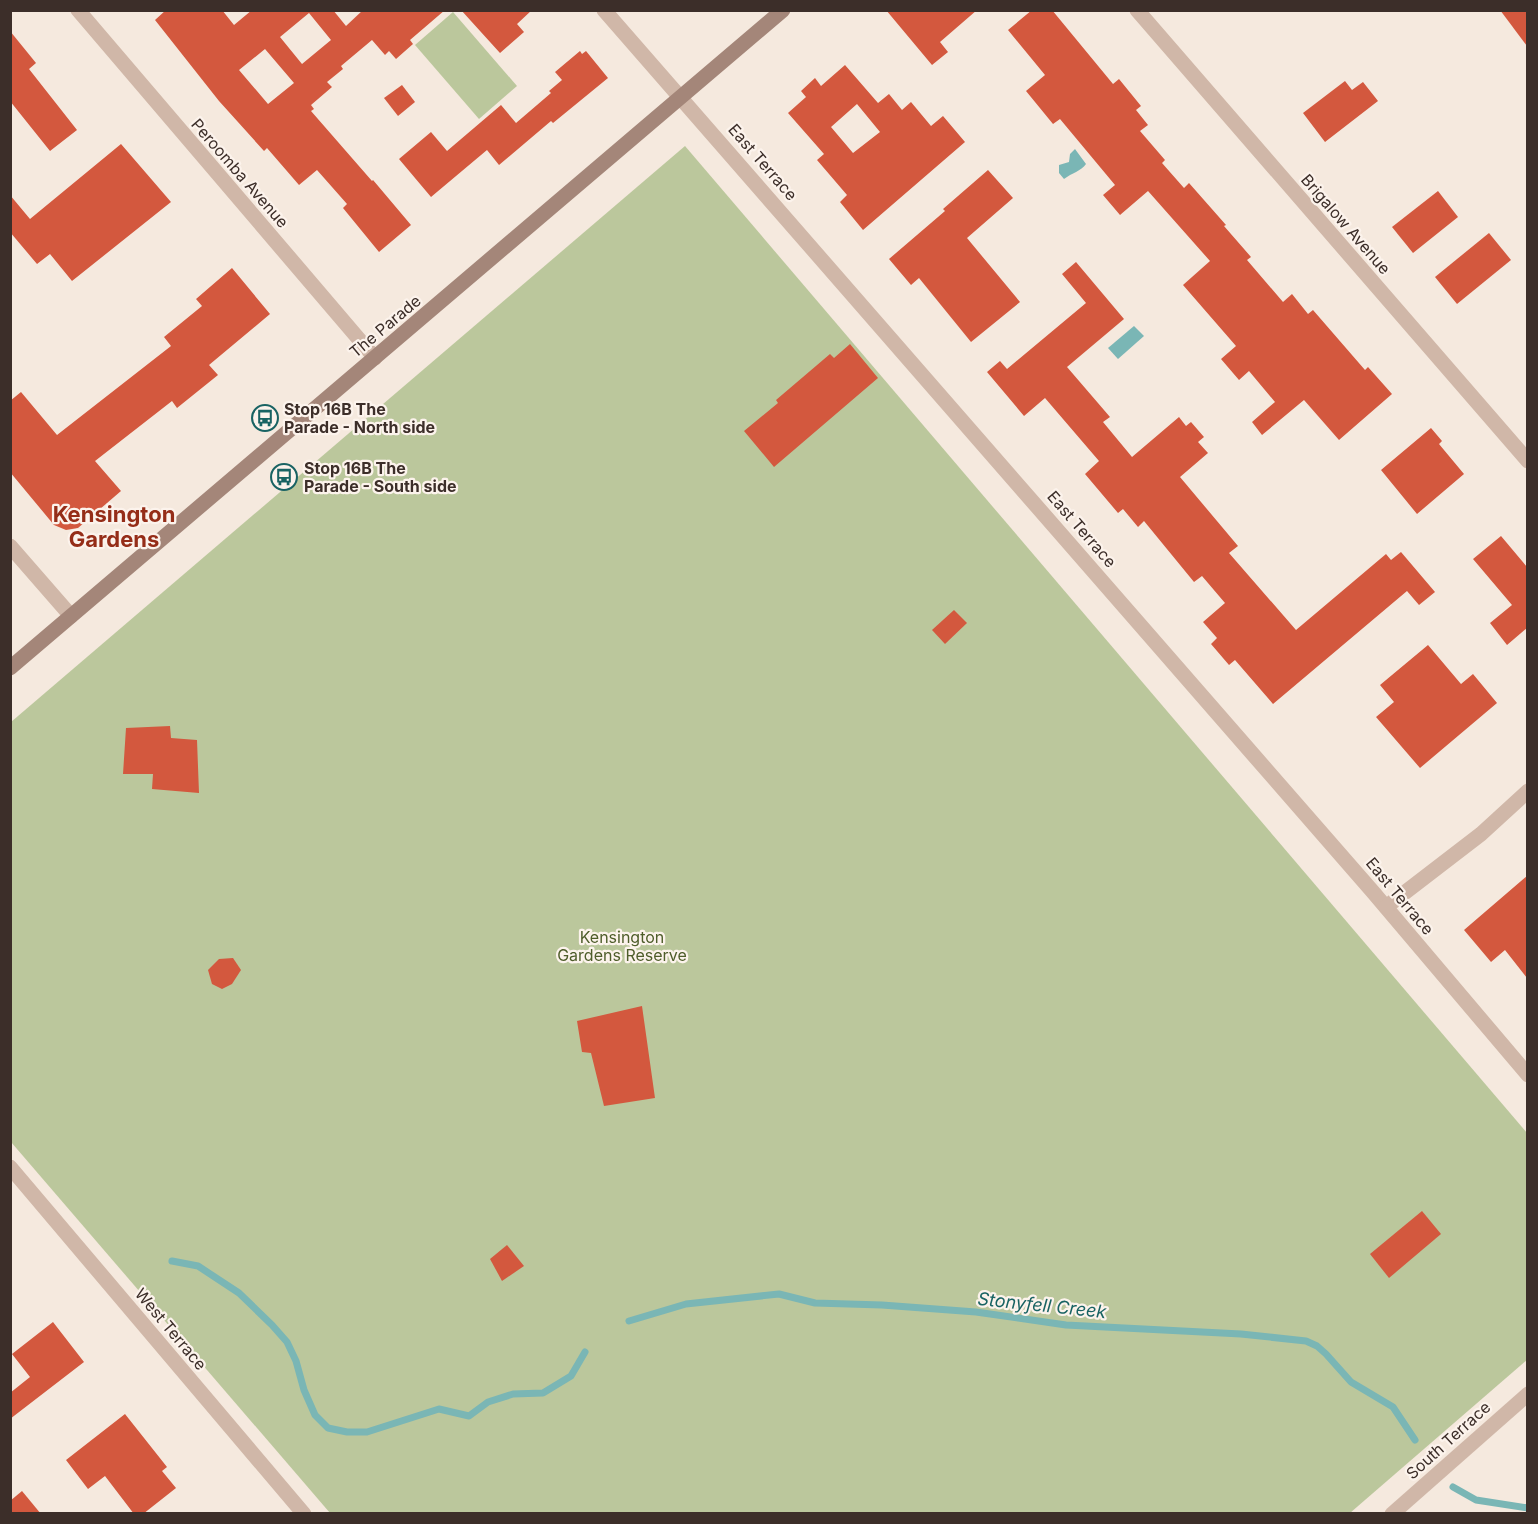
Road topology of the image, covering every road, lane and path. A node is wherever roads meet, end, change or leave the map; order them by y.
1 (78, 10) edge
2 (604, 10) edge
3 (783, 10) edge
4 (1137, 10) edge
5 (681, 97) junction
6 (375, 358) junction
7 (1527, 462) edge
8 (10, 546) edge
9 (71, 616) junction
10 (10, 668) edge
11 (1527, 791) edge
12 (1386, 906) junction
13 (1527, 1075) edge
14 (10, 1167) edge
15 (1527, 1394) edge
16 (304, 1514) edge
17 (1392, 1514) edge

1 - 6 street, Peroomba Avenue
2 - 5 street, East Terrace
3 - 5 main road, The Parade
4 - 7 street, Brigalow Avenue
5 - 6 main road, The Parade
5 - 12 street, East Terrace
6 - 9 main road, The Parade
8 - 9 street
9 - 10 main road, The Parade
11 - 12 street
12 - 13 street, East Terrace
14 - 16 street, West Terrace
15 - 17 street, South Terrace

